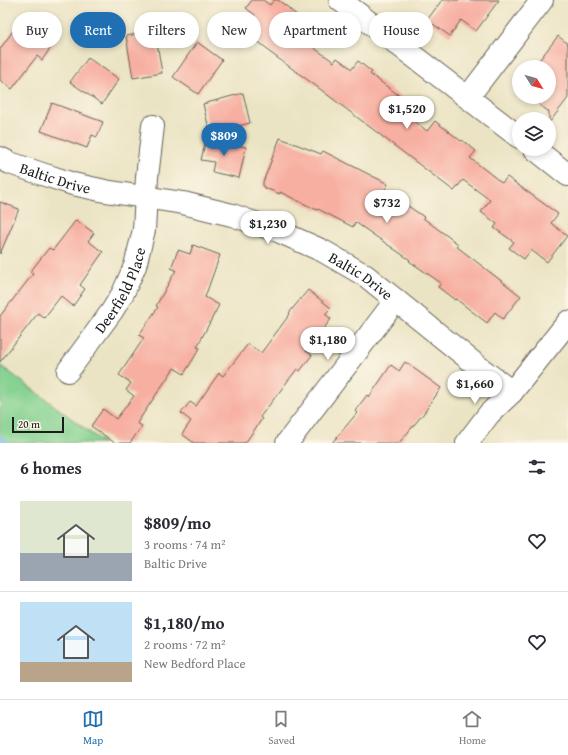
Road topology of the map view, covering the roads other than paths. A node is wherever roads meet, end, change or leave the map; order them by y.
1 (340, 0) edge
2 (542, 0) edge
3 (468, 97) junction
4 (153, 126) dead end
5 (512, 132) edge
6 (544, 156) edge
7 (0, 158) edge
8 (568, 175) edge
9 (146, 197) junction
10 (396, 300) junction
11 (568, 322) edge
12 (68, 371) dead end
13 (512, 392) junction
14 (287, 443) edge
15 (467, 443) edge

1 - 3 street
2 - 3 street
3 - 5 street
4 - 9 street, Deerfield Place
6 - 8 street
7 - 9 street, Baltic Drive
9 - 10 street, Baltic Drive
9 - 12 street, Deerfield Place
10 - 13 street, Baltic Drive
10 - 14 street
11 - 13 street
13 - 15 street

